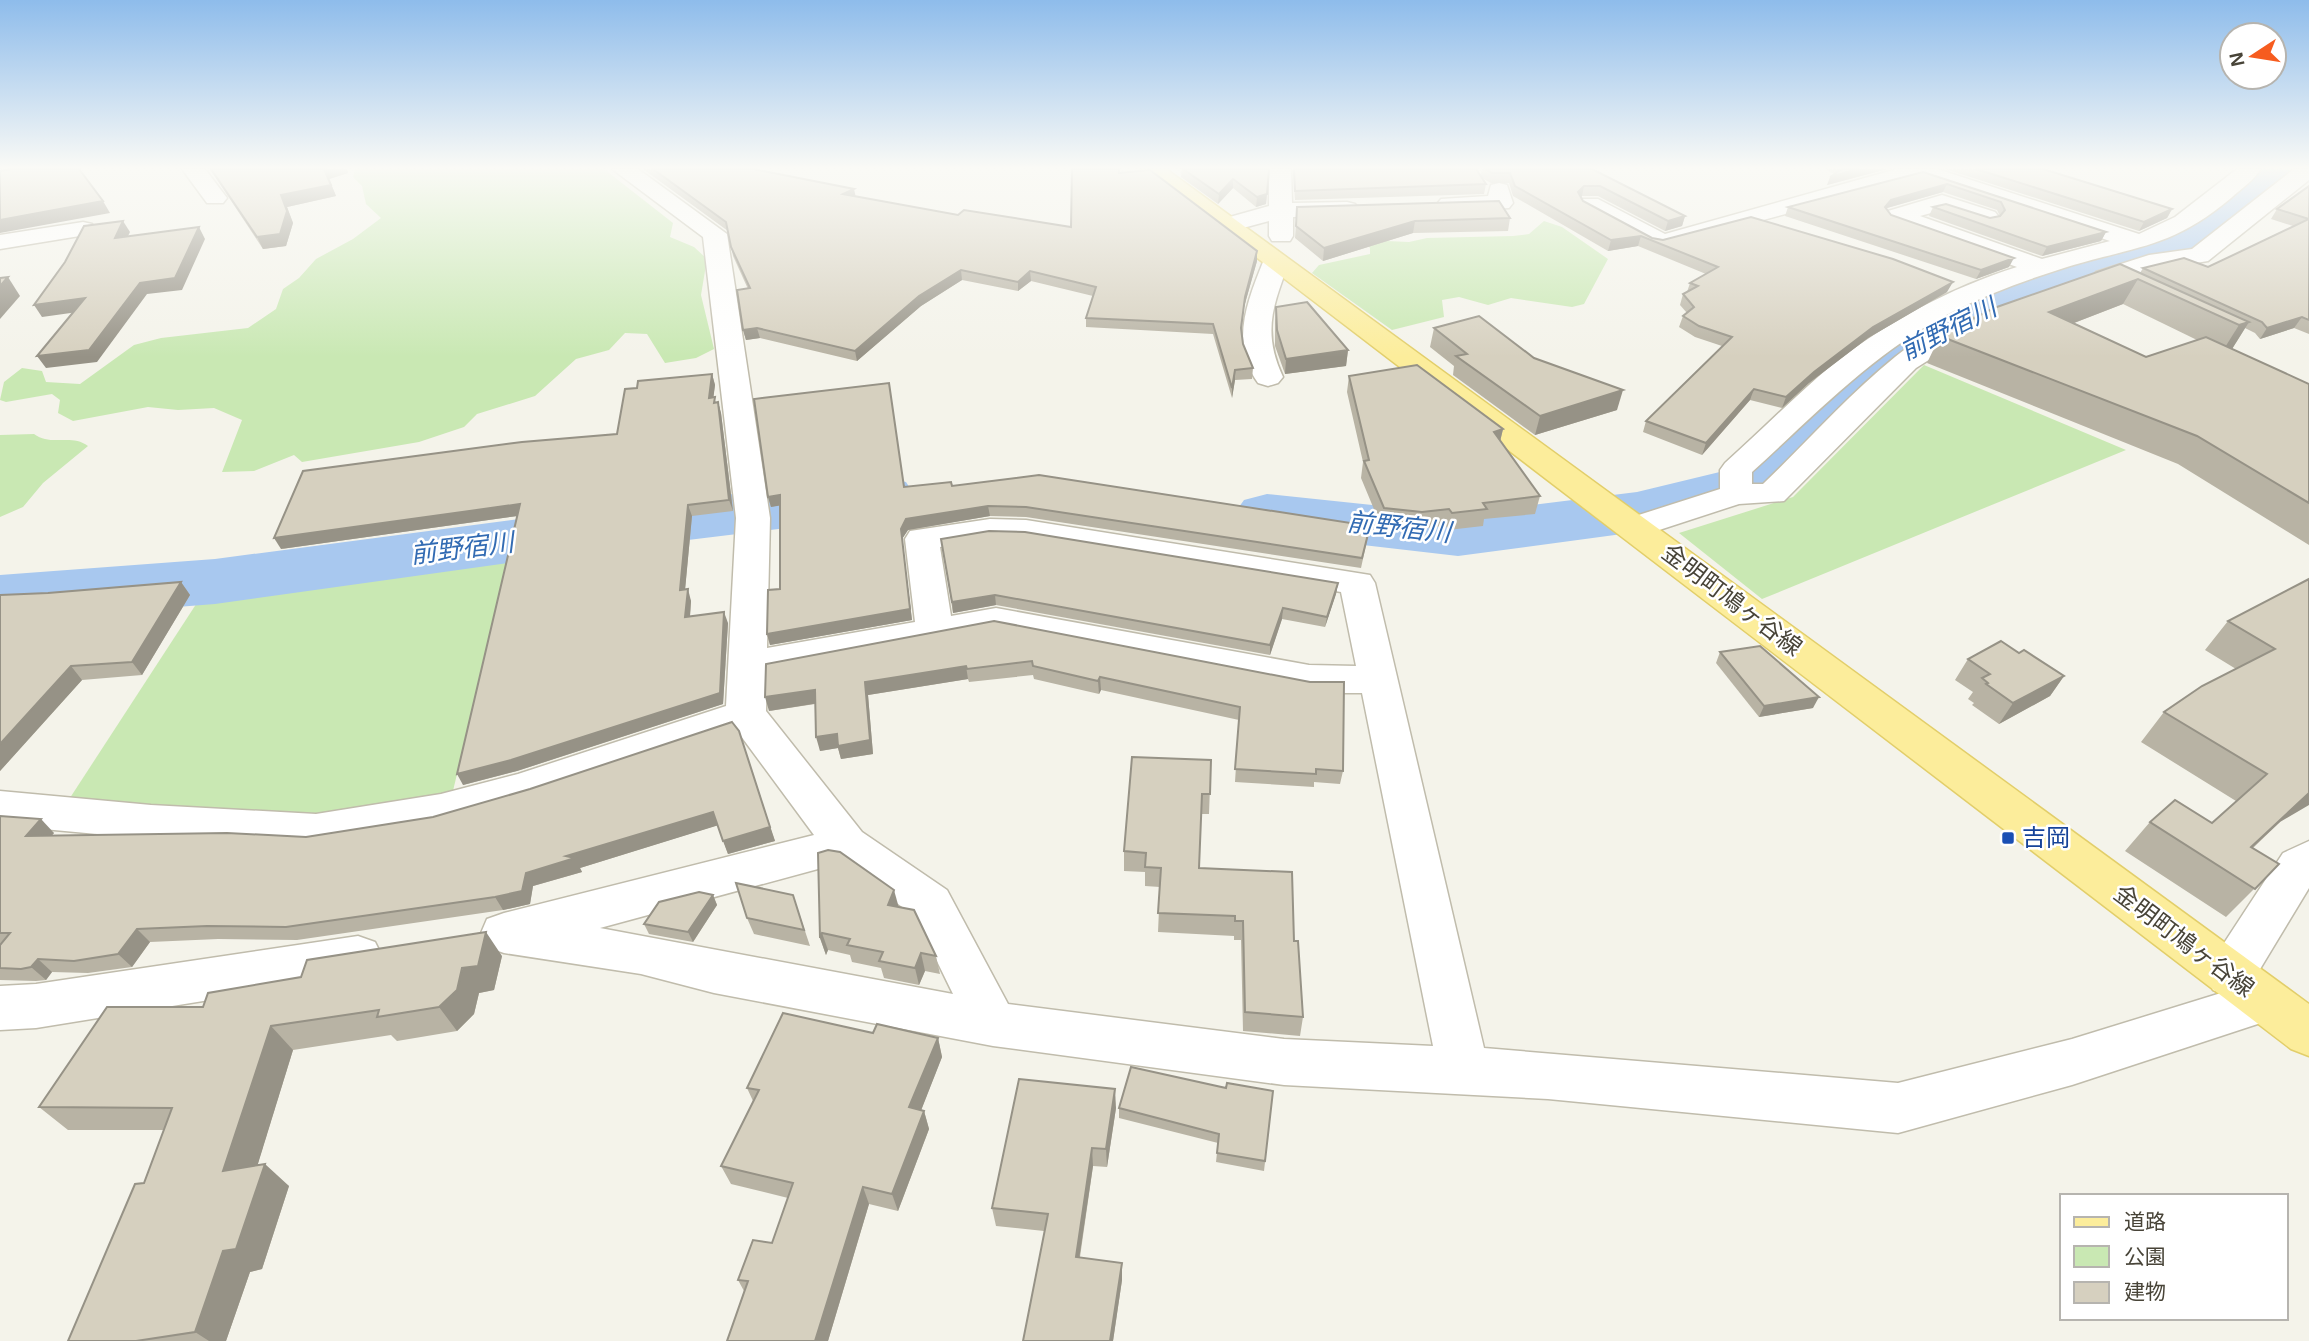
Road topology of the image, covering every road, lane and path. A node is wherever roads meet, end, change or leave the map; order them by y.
1 (67, 232) edge
2 (712, 232) edge
3 (1237, 232) edge
4 (1281, 232) edge
5 (1651, 232) edge
6 (1693, 232) edge
7 (1941, 232) edge
8 (2107, 232) edge
9 (2168, 232) edge
10 (2232, 232) edge
11 (2053, 240) edge
12 (0, 242) edge
13 (2138, 242) junction
14 (2089, 252) junction
15 (1271, 258) junction
16 (2042, 267) junction
17 (1943, 279) edge
18 (1977, 291) junction
19 (2144, 295) edge
20 (1269, 377) dead end
21 (1736, 494) junction
22 (1634, 526) junction
23 (935, 631) junction
24 (747, 665) junction
25 (1378, 680) junction
26 (746, 714) junction
27 (0, 808) edge
28 (846, 844) junction
29 (2309, 859) edge
30 (394, 950) edge
31 (2247, 988) junction
32 (0, 1008) edge
33 (993, 1024) junction
34 (2309, 1033) edge
35 (1464, 1071) junction

1 - 12 street
2 - 24 street
3 - 15 main road, 金明町鳩ヶ谷線
4 - 15 street
5 - 6 street
7 - 16 street
8 - 13 street
9 - 13 street
10 - 19 street
11 - 14 street
13 - 14 street
14 - 16 street
15 - 20 street
15 - 22 main road, 金明町鳩ヶ谷線
16 - 18 street
17 - 18 street
18 - 21 street
18 - 21 street
21 - 22 street
22 - 31 main road, 金明町鳩ヶ谷線
23 - 24 street
23 - 25 street
23 - 25 street
24 - 26 street
25 - 35 street
26 - 27 street
26 - 28 street
28 - 33 street
28 - 33 street
29 - 31 street
30 - 32 street
31 - 34 main road, 金明町鳩ヶ谷線
31 - 35 street
33 - 35 street

